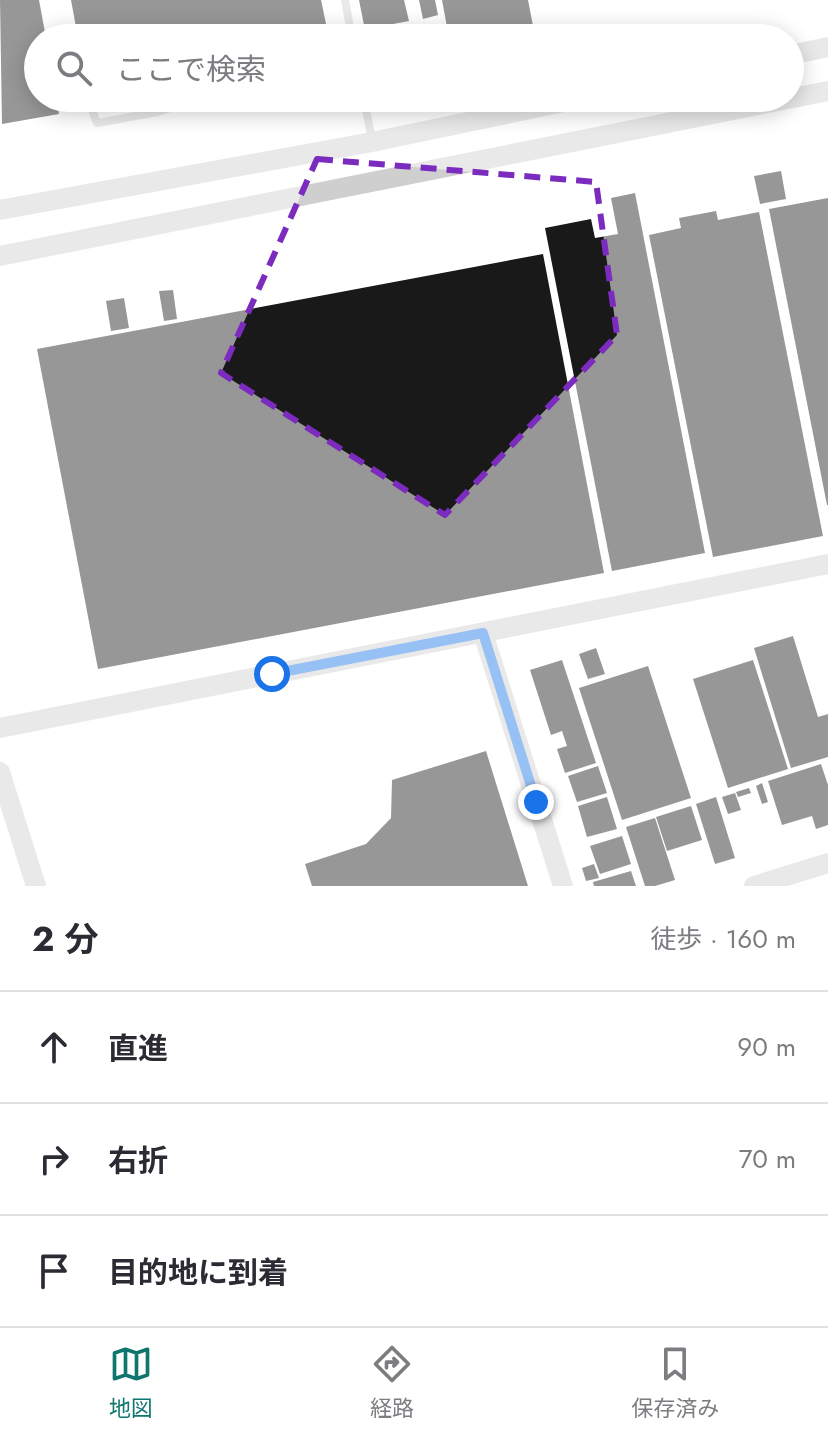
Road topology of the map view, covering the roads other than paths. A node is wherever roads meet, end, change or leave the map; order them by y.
1 (345, 0) edge
2 (349, 24) edge
3 (828, 47) edge
4 (804, 52) edge
5 (828, 91) edge
6 (804, 96) edge
7 (93, 112) edge
8 (158, 112) edge
9 (367, 112) edge
10 (516, 112) edge
11 (723, 112) edge
12 (372, 142) junction
13 (0, 210) edge
14 (0, 256) edge
15 (828, 564) edge
16 (483, 633) junction
17 (0, 728) edge
18 (0, 772) edge
19 (828, 863) edge
20 (36, 886) edge
21 (563, 886) edge
22 (754, 886) edge

1 - 2 lane
3 - 4 street
5 - 6 street
7 - 8 lane
9 - 12 lane
10 - 12 street
11 - 14 street
12 - 13 street
15 - 16 street
16 - 17 street
16 - 21 street
18 - 20 street
19 - 22 street

